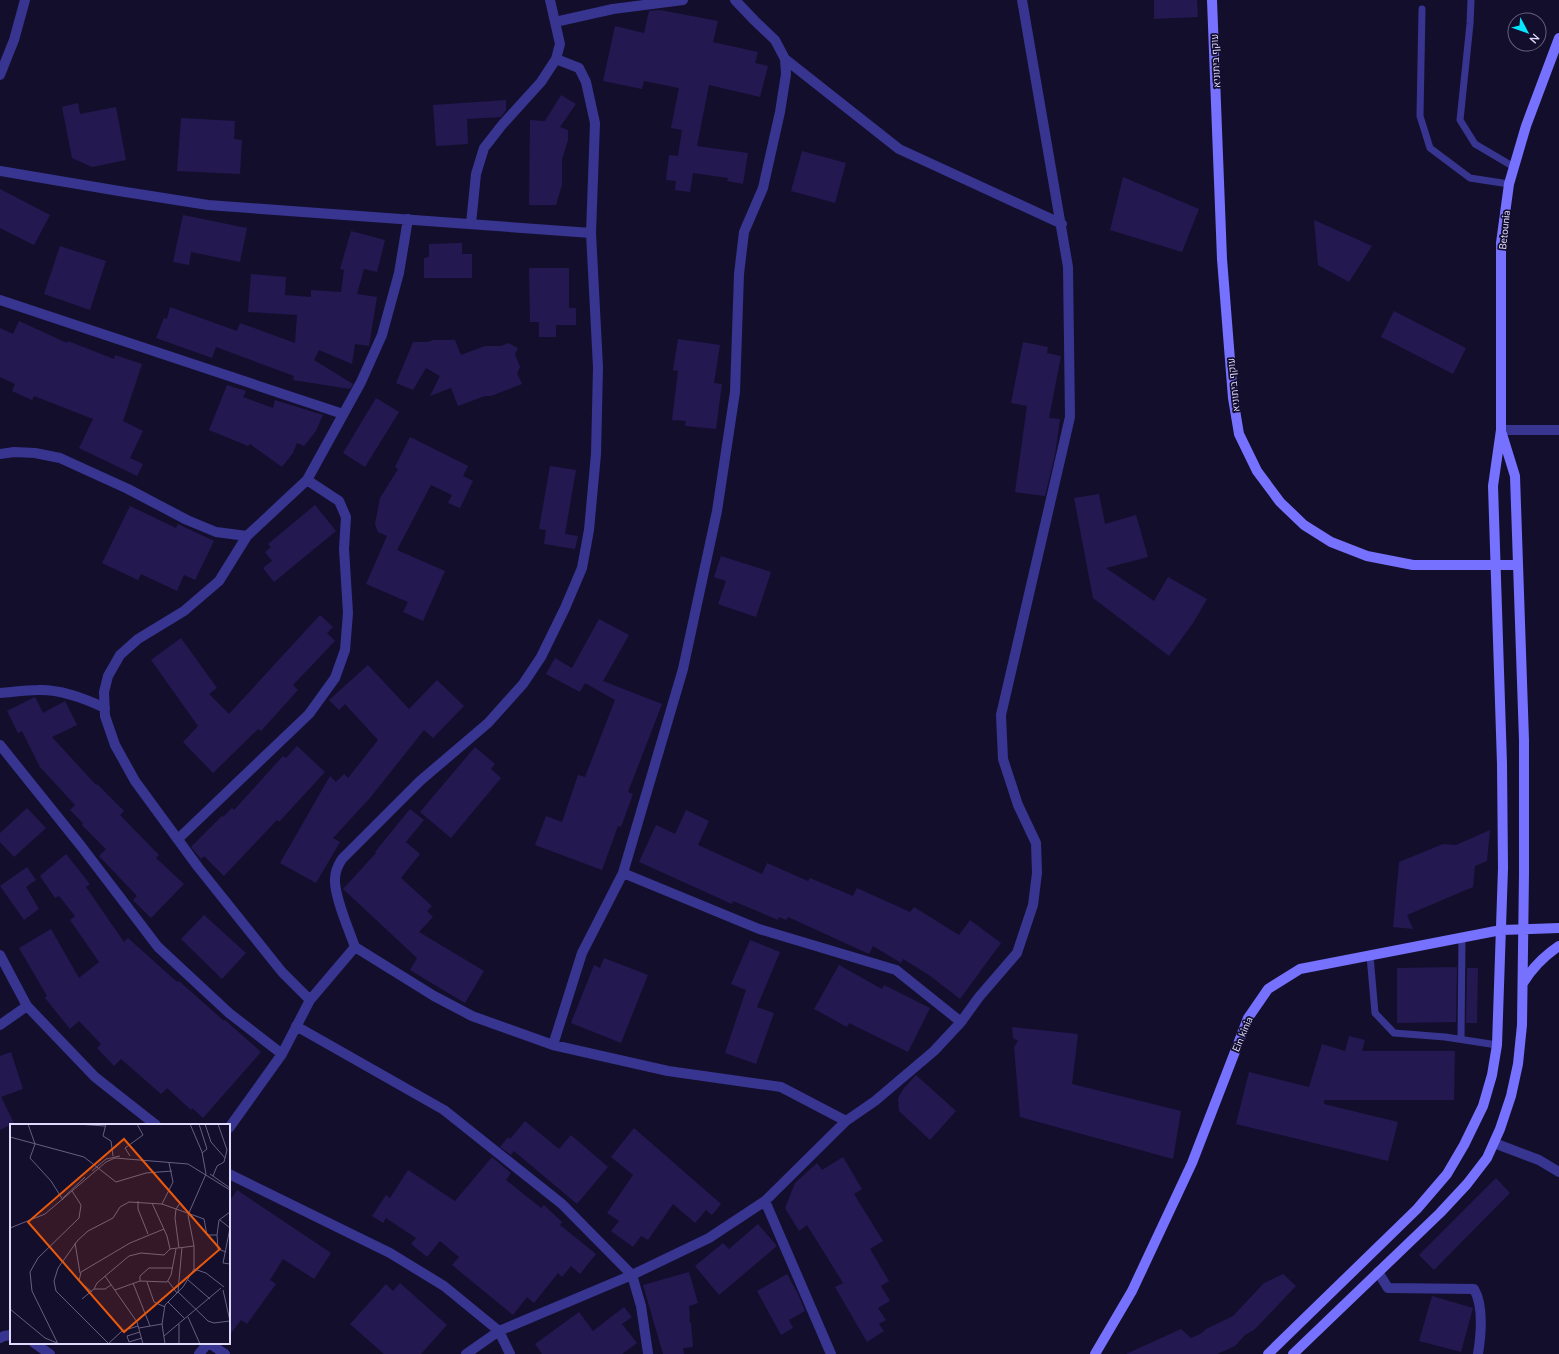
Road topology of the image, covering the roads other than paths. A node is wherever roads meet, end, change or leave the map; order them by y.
1 (25, 0) edge
2 (550, 0) edge
3 (682, 0) edge
4 (735, 0) edge
5 (1022, 0) edge
6 (1212, 0) edge
7 (1471, 0) edge
8 (1422, 9) dead end
9 (554, 22) junction
10 (1559, 38) edge
11 (556, 59) junction
12 (785, 59) junction
13 (0, 75) edge
14 (1514, 167) junction
15 (0, 171) edge
16 (1509, 184) junction
17 (408, 219) junction
18 (471, 224) junction
19 (1062, 224) junction
20 (591, 233) junction
21 (0, 300) edge
22 (343, 414) junction
23 (1501, 430) junction
24 (1559, 430) edge
25 (0, 454) edge
26 (307, 480) junction
27 (247, 536) junction
28 (1496, 564) junction
29 (1518, 565) junction
30 (0, 692) edge
31 (105, 708) junction
32 (0, 745) edge
33 (178, 839) junction
34 (623, 873) junction
35 (1559, 928) edge
36 (1501, 930) junction
37 (1524, 930) junction
38 (1462, 938) junction
39 (1559, 946) edge
40 (355, 947) junction
41 (0, 955) edge
42 (1370, 956) junction
43 (1523, 983) junction
44 (310, 1000) junction
45 (27, 1006) junction
46 (961, 1022) junction
47 (0, 1025) edge
48 (296, 1026) junction
49 (1461, 1039) junction
50 (553, 1045) junction
51 (1497, 1045) junction
52 (282, 1054) junction
53 (846, 1122) junction
54 (155, 1124) edge
55 (230, 1127) edge
56 (1494, 1143) junction
57 (1559, 1172) edge
58 (230, 1174) edge
59 (765, 1201) junction
60 (1378, 1272) junction
61 (632, 1275) junction
62 (499, 1331) junction
63 (10, 1335) edge
64 (0, 1338) edge
65 (35, 1344) edge
66 (208, 1344) edge
67 (210, 1344) edge
68 (648, 1352) dead end
69 (50, 1354) edge
70 (199, 1354) edge
71 (225, 1354) edge
72 (466, 1354) edge
73 (510, 1354) edge
74 (831, 1354) edge
75 (1095, 1354) edge
76 (1268, 1354) edge
77 (1293, 1354) edge
78 (1478, 1354) edge

1 - 13 street
2 - 9 street
3 - 9 street
4 - 12 street
5 - 19 street
6 - 28 main road, עוקף ביתוניא
7 - 14 lane
8 - 16 lane
9 - 11 street
10 - 14 main road, Betounia
11 - 18 street
11 - 20 street
12 - 19 street
12 - 34 street
14 - 16 main road, Betounia
15 - 17 street
16 - 23 main road, Betounia
17 - 18 street
17 - 22 street
18 - 20 street
19 - 46 street
20 - 40 street
21 - 22 street
22 - 26 street
23 - 24 street
23 - 28 main road
23 - 29 main road
25 - 27 street
26 - 27 street
26 - 33 street
27 - 31 street
28 - 29 main road, עוקף ביתוניא
28 - 36 main road
29 - 37 main road
30 - 31 street
31 - 33 street
32 - 52 street
33 - 44 street
34 - 46 street
34 - 50 street
35 - 37 main road, Ein kinia
36 - 37 main road, Ein kinia
36 - 38 main road, Ein kinia
36 - 51 main road
37 - 43 main road
38 - 42 main road, Ein kinia
38 - 49 lane
39 - 43 main road
40 - 44 street
40 - 50 street
41 - 45 street
42 - 49 lane
42 - 75 main road, Ein kinia
43 - 56 main road
44 - 48 street
45 - 47 street
45 - 54 street
46 - 53 street
48 - 52 street
48 - 61 street
49 - 51 lane
50 - 53 street
51 - 76 main road
52 - 55 street
53 - 59 street
56 - 57 street
56 - 60 main road
58 - 62 street
59 - 61 street
59 - 74 street
60 - 77 main road
60 - 78 street
61 - 62 street
61 - 68 street
62 - 72 street
62 - 73 street
63 - 64 street
65 - 69 street
66 - 70 street
67 - 71 street

